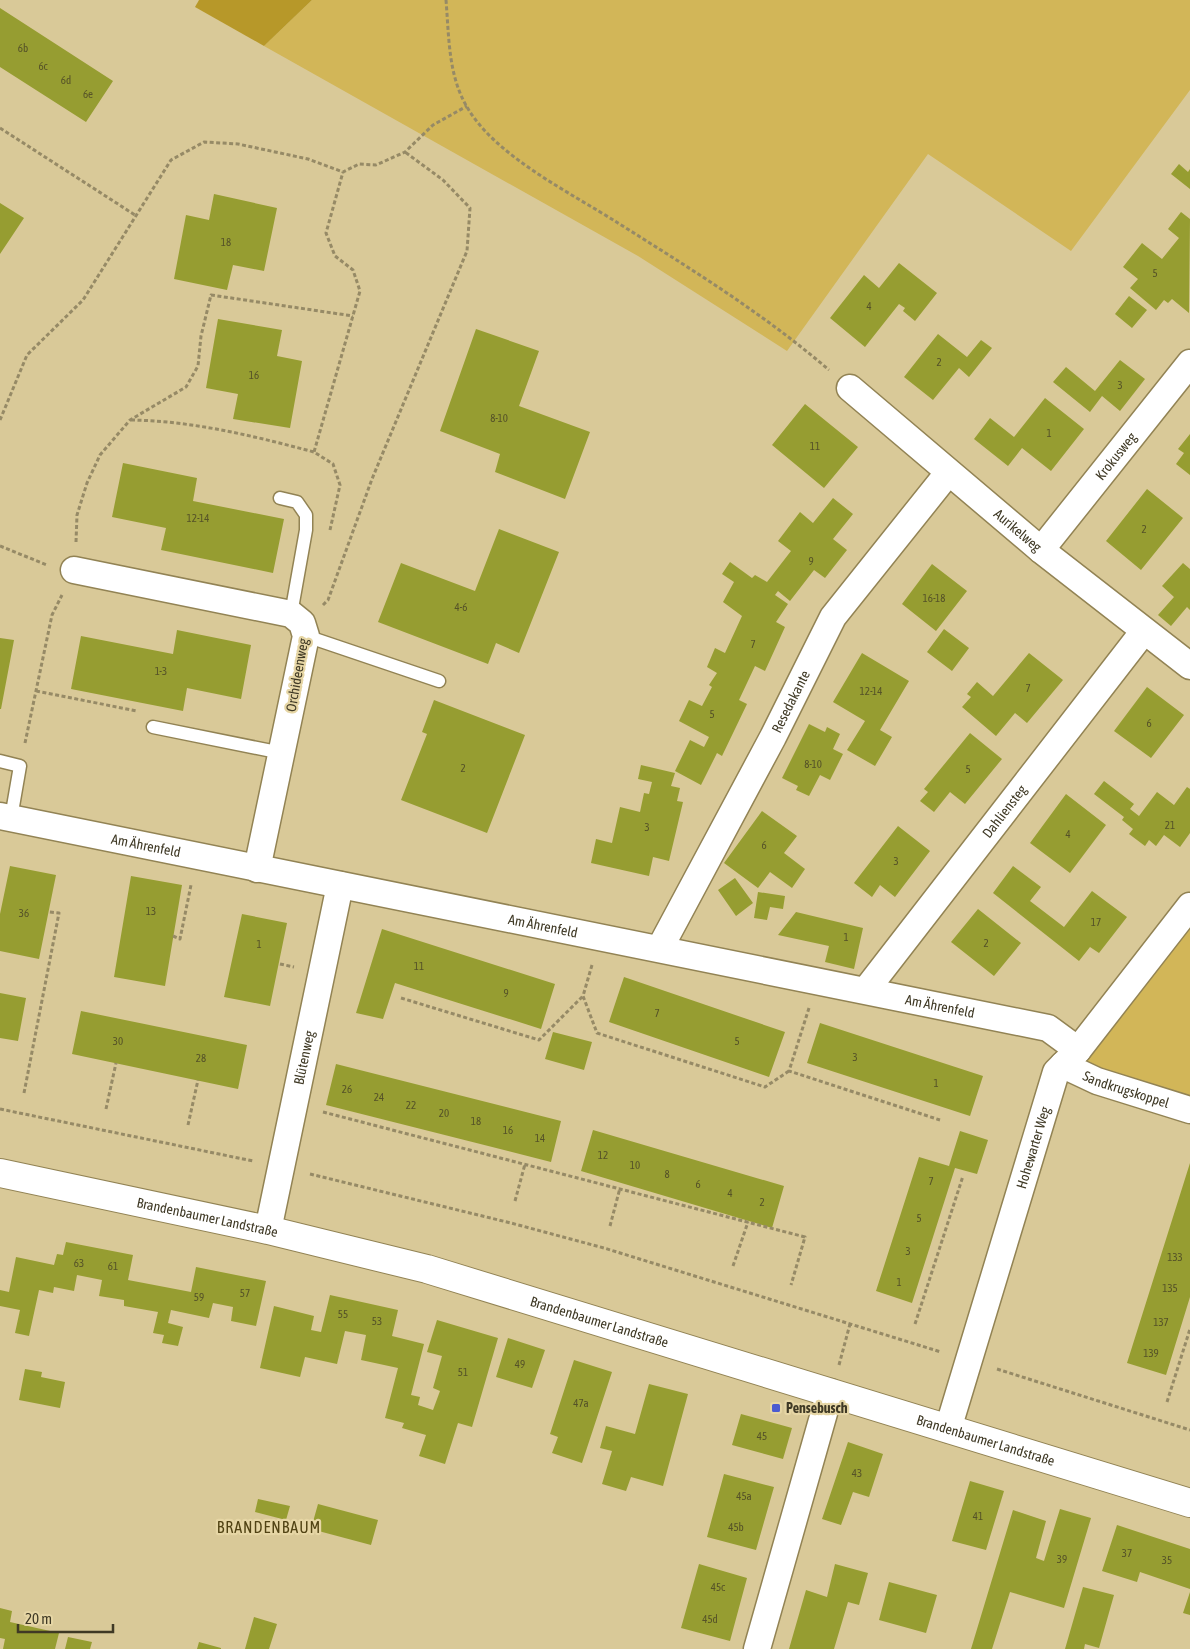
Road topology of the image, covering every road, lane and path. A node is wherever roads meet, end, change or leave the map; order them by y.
1 (446, 0) edge
2 (466, 106) junction
3 (0, 128) edge
4 (405, 152) junction
5 (343, 172) junction
6 (135, 215) junction
7 (353, 316) junction
8 (1190, 363) edge
9 (850, 388) joint
10 (0, 420) edge
11 (130, 420) junction
12 (314, 452) junction
13 (948, 473) junction
14 (280, 498) dead end
15 (330, 532) dead end
16 (0, 546) edge
17 (1041, 550) junction
18 (74, 570) junction
19 (300, 624) junction
20 (1144, 631) junction
21 (1190, 666) edge
22 (439, 681) dead end
23 (152, 727) dead end
24 (282, 753) junction
25 (0, 761) edge
26 (20, 766) junction
27 (5, 817) edge
28 (197, 856) junction
29 (258, 869) junction
30 (340, 885) junction
31 (1190, 906) edge
32 (49, 912) dead end
33 (173, 936) dead end
34 (601, 936) junction
35 (660, 948) junction
36 (818, 980) junction
37 (866, 990) junction
38 (583, 996) junction
39 (401, 998) dead end
40 (1071, 1057) junction
41 (116, 1064) dead end
42 (789, 1071) junction
43 (198, 1080) dead end
44 (24, 1093) dead end
45 (293, 1104) junction
46 (0, 1109) edge
47 (106, 1109) dead end
48 (1190, 1110) edge
49 (940, 1120) dead end
50 (188, 1125) dead end
51 (524, 1164) junction
52 (281, 1166) junction
53 (0, 1173) edge
54 (963, 1176) dead end
55 (620, 1188) junction
56 (515, 1201) dead end
57 (748, 1222) junction
58 (610, 1226) dead end
59 (268, 1230) junction
60 (733, 1266) dead end
61 (791, 1285) dead end
62 (850, 1324) junction
63 (915, 1324) dead end
64 (1190, 1329) edge
65 (969, 1361) junction
66 (830, 1392) junction
67 (1167, 1402) dead end
68 (948, 1429) junction
69 (1190, 1430) edge
70 (1190, 1503) edge
71 (758, 1649) edge

1 - 2 path
2 - 4 path
2 - 9 path
3 - 6 path
4 - 5 path
4 - 19 path
5 - 6 path
5 - 7 path
6 - 10 path
7 - 11 path
7 - 12 path
8 - 17 street, Krokusweg
9 - 13 street, Aurikelweg
11 - 12 path
11 - 18 path
12 - 15 path
13 - 17 street, Aurikelweg
13 - 35 street, Resedakante
14 - 19 lane
16 - 18 path
17 - 20 street, Aurikelweg
18 - 19 street
18 - 26 path
19 - 22 lane
19 - 24 street, Orchideenweg
20 - 21 street, Aurikelweg
20 - 37 street, Dahliensteg
23 - 24 lane
24 - 29 street, Orchideenweg
25 - 26 lane
26 - 27 lane
27 - 28 street, Am Ährenfeld
28 - 29 street, Am Ährenfeld
28 - 33 path
29 - 30 street, Am Ährenfeld
30 - 34 street, Am Ährenfeld
30 - 45 street, Blütenweg
31 - 40 street, Hohewarter Weg
32 - 44 path
34 - 35 street, Am Ährenfeld
34 - 38 path
35 - 36 street, Am Ährenfeld
36 - 37 street, Am Ährenfeld
36 - 42 path
37 - 40 street, Am Ährenfeld
38 - 39 path
38 - 42 path
40 - 48 street, Sandkrugskoppel
40 - 65 street, Hohewarter Weg
41 - 47 path
42 - 49 path
43 - 50 path
45 - 51 path
45 - 52 street, Blütenweg
46 - 52 path
51 - 55 path
51 - 56 path
52 - 59 street, Blütenweg
52 - 62 path
53 - 59 main road, Brandenbaumer Landstraße
54 - 63 path
55 - 57 path
55 - 58 path
57 - 60 path
57 - 61 path
59 - 66 main road, Brandenbaumer Landstraße
62 - 65 path
62 - 66 path
64 - 67 path
65 - 68 street, Hohewarter Weg
65 - 69 path
66 - 68 main road, Brandenbaumer Landstraße
66 - 71 street
68 - 70 main road, Brandenbaumer Landstraße

